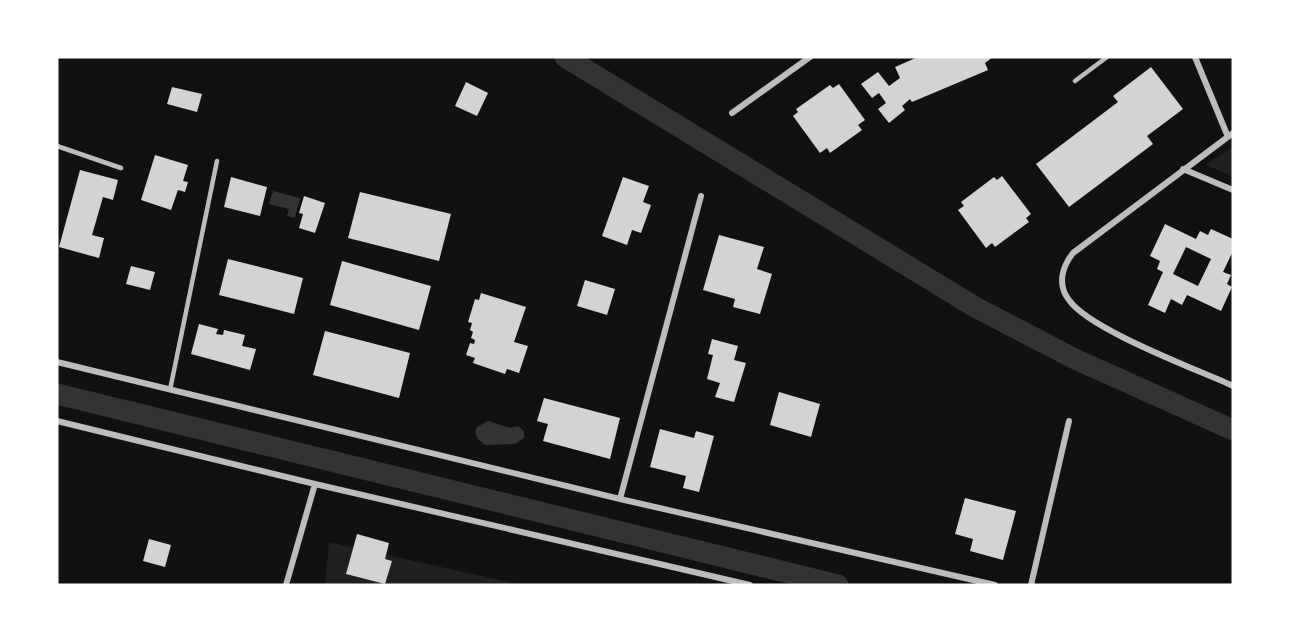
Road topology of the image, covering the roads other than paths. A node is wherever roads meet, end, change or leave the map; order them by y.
1 (810, 57) edge
2 (1107, 57) edge
3 (1195, 57) edge
4 (1075, 81) dead end
5 (732, 113) dead end
6 (1230, 135) edge
7 (57, 146) edge
8 (217, 161) dead end
9 (121, 168) dead end
10 (1183, 169) junction
11 (1233, 190) edge
12 (701, 196) dead end
13 (57, 362) edge
14 (1233, 386) edge
15 (170, 390) junction
16 (57, 421) edge
17 (1069, 421) dead end
18 (315, 484) junction
19 (620, 500) junction
20 (286, 585) edge
21 (750, 585) edge
22 (995, 585) edge
23 (1031, 585) edge

1 - 5 street
2 - 4 lane
3 - 6 street
6 - 10 street
7 - 9 lane
8 - 15 lane
10 - 11 street
10 - 14 street
12 - 19 street
13 - 15 street
15 - 19 street
16 - 18 street
17 - 23 street
18 - 20 street
18 - 21 street
19 - 22 street

